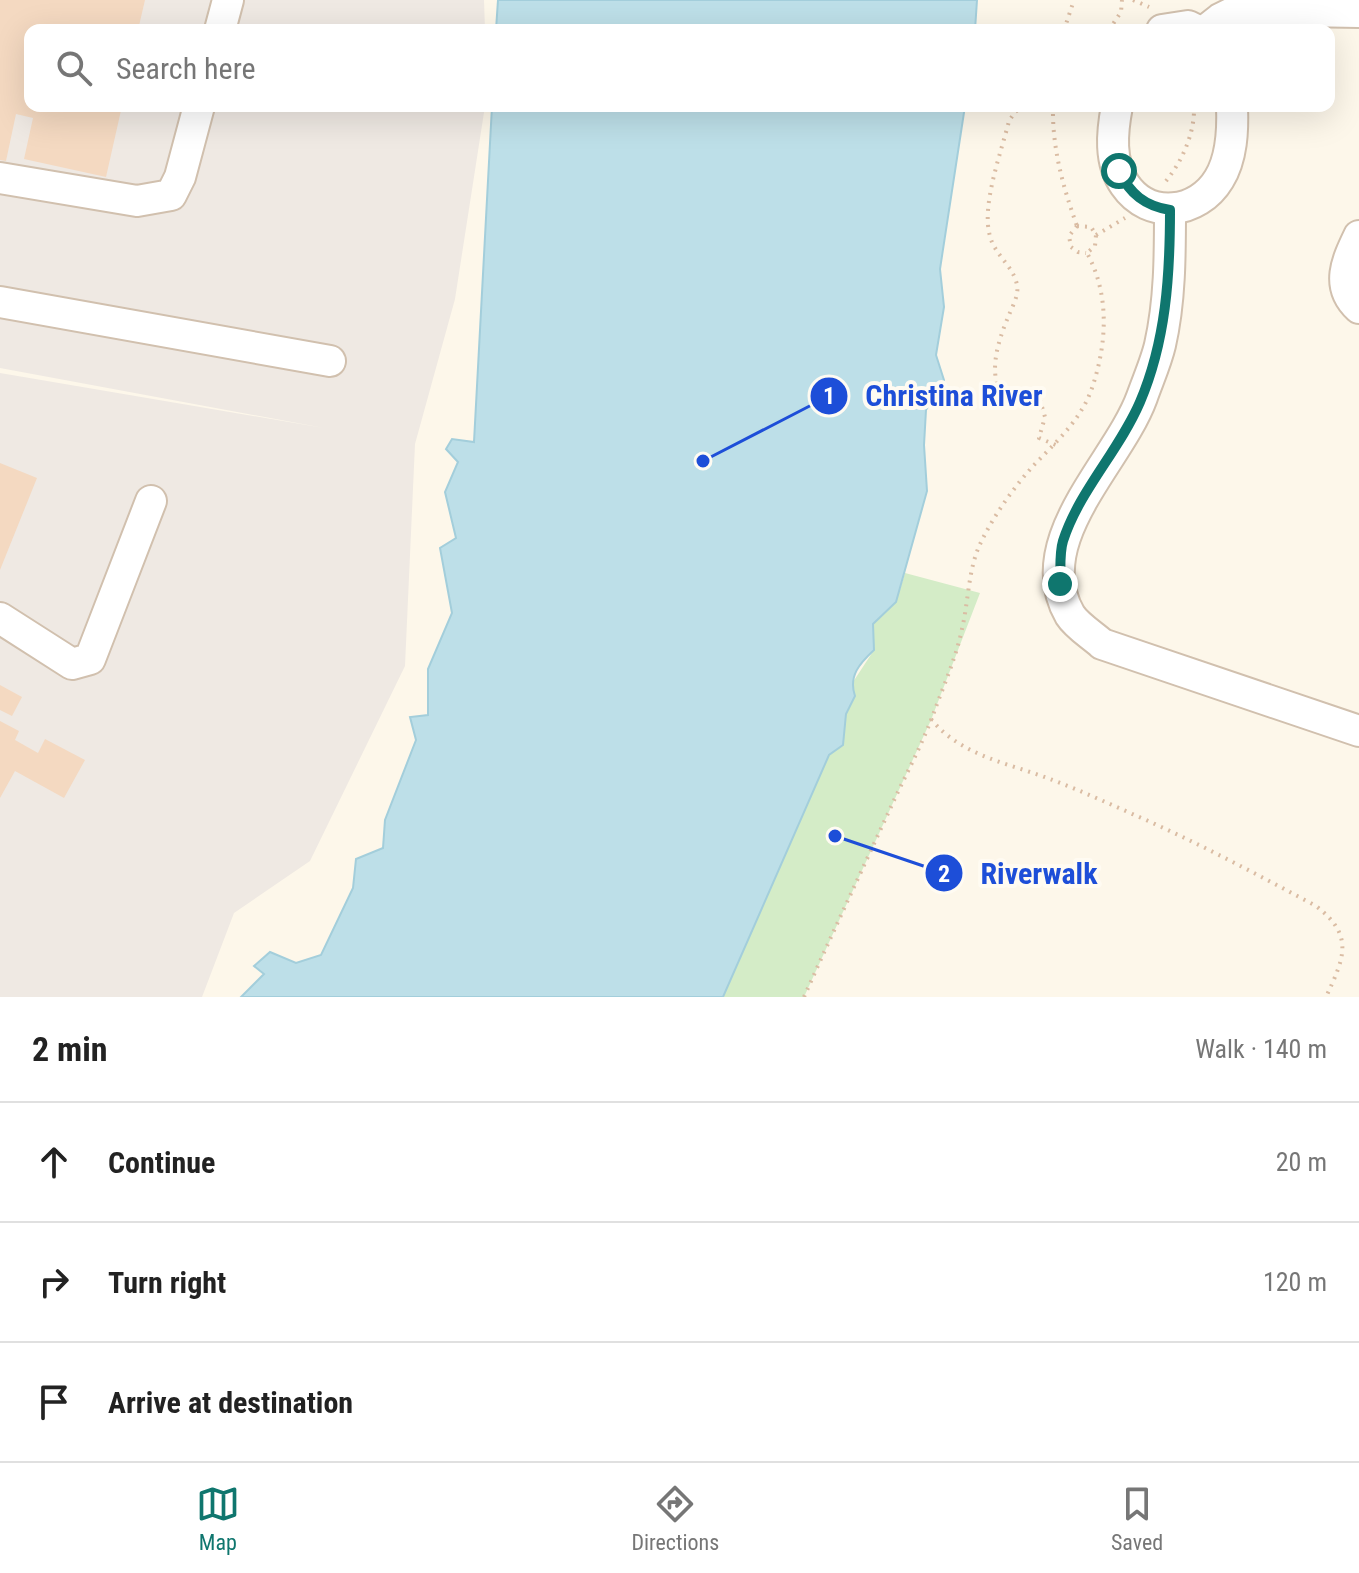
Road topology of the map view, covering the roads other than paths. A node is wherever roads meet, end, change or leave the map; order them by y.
1 (228, 0) edge
2 (1359, 12) edge
3 (222, 24) edge
4 (1214, 24) edge
5 (197, 112) edge
6 (1116, 112) edge
7 (1232, 112) edge
8 (0, 178) edge
9 (1170, 210) junction
10 (1359, 236) edge
11 (0, 302) edge
12 (1359, 308) edge
13 (330, 361) dead end
14 (151, 501) dead end
15 (0, 618) edge
16 (1359, 731) edge

1 - 3 lane
2 - 4 lane
5 - 8 lane
6 - 9 lane
7 - 9 lane
9 - 16 lane
10 - 12 lane
11 - 13 lane
14 - 15 lane

